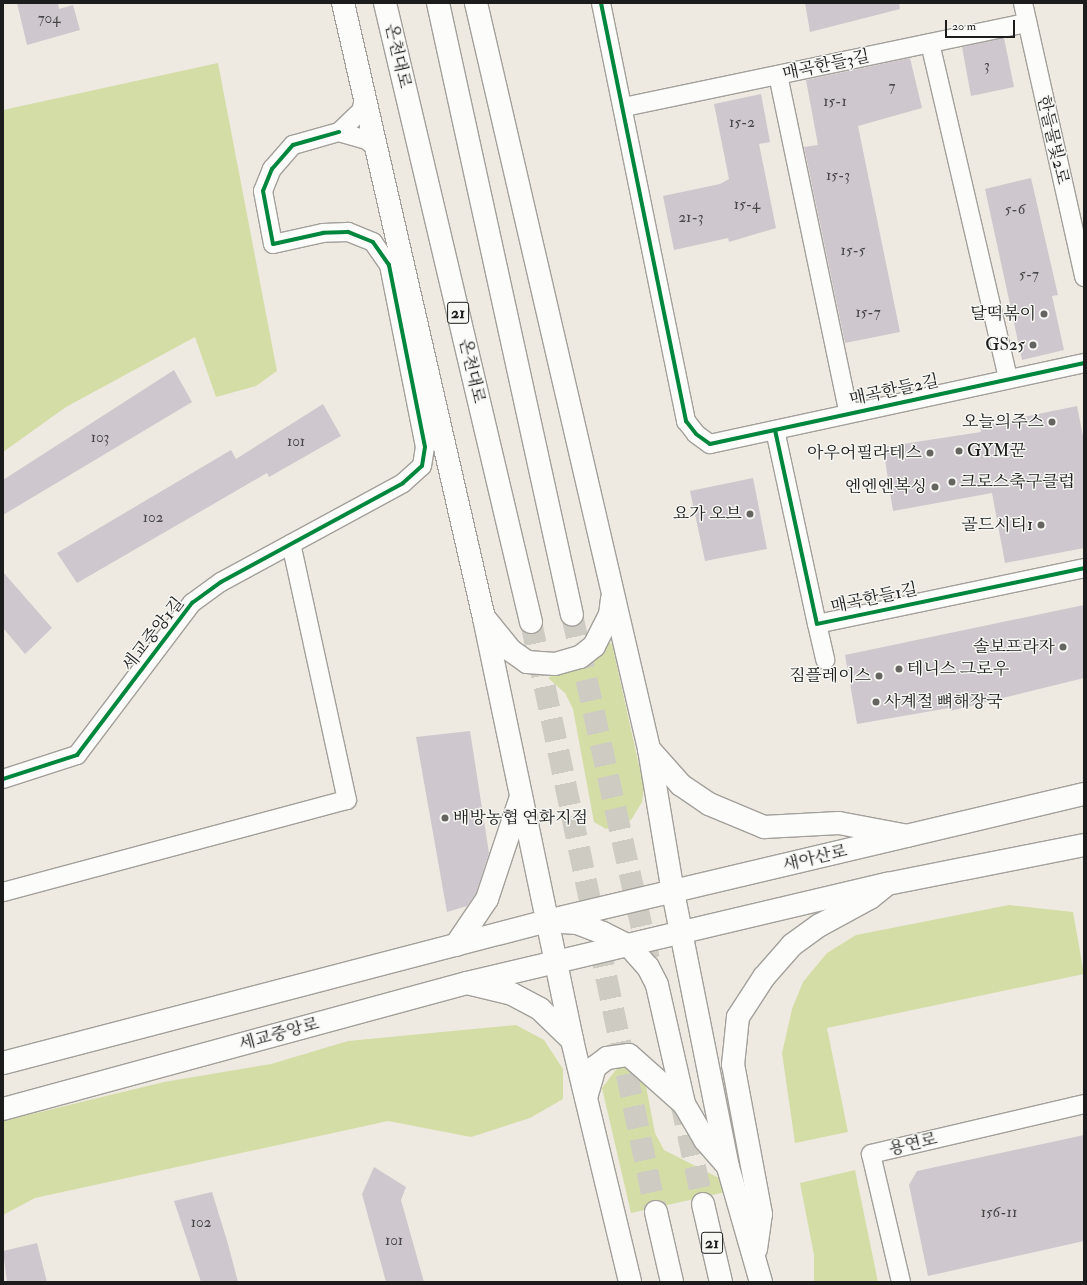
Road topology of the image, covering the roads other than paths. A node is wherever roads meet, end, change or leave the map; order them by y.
1 (344, 3) edge
2 (385, 3) edge
3 (438, 3) edge
4 (476, 3) edge
5 (601, 3) edge
6 (1023, 3) edge
7 (1027, 23) junction
8 (930, 44) junction
9 (778, 75) junction
10 (365, 96) junction
11 (624, 107) junction
12 (339, 132) junction
13 (377, 149) junction
14 (1084, 277) edge
15 (1084, 362) edge
16 (1008, 379) junction
17 (849, 414) junction
18 (775, 430) junction
19 (290, 544) junction
20 (1084, 568) edge
21 (613, 592) junction
22 (572, 615) tunnel mouth
23 (484, 618) junction
24 (531, 622) tunnel mouth
25 (817, 624) junction
26 (825, 660) dead end
27 (649, 749) junction
28 (3, 779) edge
29 (1084, 794) edge
30 (521, 797) junction
31 (907, 836) junction
32 (1084, 844) edge
33 (887, 884) junction
34 (3, 892) edge
35 (673, 892) junction
36 (547, 921) junction
37 (681, 933) junction
38 (456, 945) junction
39 (629, 946) junction
40 (555, 964) junction
41 (467, 983) junction
42 (572, 1040) junction
43 (3, 1063) edge
44 (586, 1099) junction
45 (684, 1104) junction
46 (1084, 1104) edge
47 (3, 1109) edge
48 (728, 1167) junction
49 (703, 1204) tunnel mouth
50 (656, 1212) tunnel mouth
51 (755, 1257) junction
52 (630, 1282) edge
53 (672, 1282) edge
54 (721, 1282) edge
55 (761, 1282) edge
56 (901, 1282) edge

1 - 10 main road
2 - 24 main road, 온천대로 / 21
3 - 22 main road
4 - 21 main road
5 - 11 street
6 - 7 street, 한들물빛2로
7 - 8 street, 매곡한들3길
7 - 14 street, 한들물빛2로
8 - 9 street, 매곡한들3길
8 - 16 street
9 - 11 street, 매곡한들3길
9 - 17 street
10 - 12 street
10 - 13 main road
11 - 18 street, 매곡한들2길
12 - 13 street
12 - 19 street, 세교중앙1길
13 - 23 main road
15 - 16 street, 매곡한들2길
16 - 17 street, 매곡한들2길
17 - 18 street, 매곡한들2길
18 - 25 street, 매곡한들1길
19 - 28 street, 세교중앙1길
19 - 34 street
20 - 25 street, 매곡한들1길
21 - 23 main road
21 - 27 main road
23 - 30 main road
25 - 26 street
27 - 31 main road
27 - 35 main road
29 - 31 main road, 새아산로
30 - 36 main road
30 - 38 main road
31 - 35 main road, 새아산로
32 - 33 main road
33 - 37 main road
33 - 51 main road
35 - 36 main road, 새아산로
35 - 37 main road
36 - 38 main road
36 - 39 main road
36 - 40 main road
37 - 39 main road
37 - 48 main road
38 - 43 main road
39 - 40 main road
39 - 45 main road
40 - 41 main road, 세교중앙로
40 - 42 main road
41 - 42 main road
41 - 47 main road, 세교중앙로
42 - 44 main road
44 - 45 main road
44 - 52 main road
45 - 48 main road
46 - 56 street, 용연로
48 - 51 main road
49 - 54 main road, 21
50 - 53 main road
51 - 55 main road

